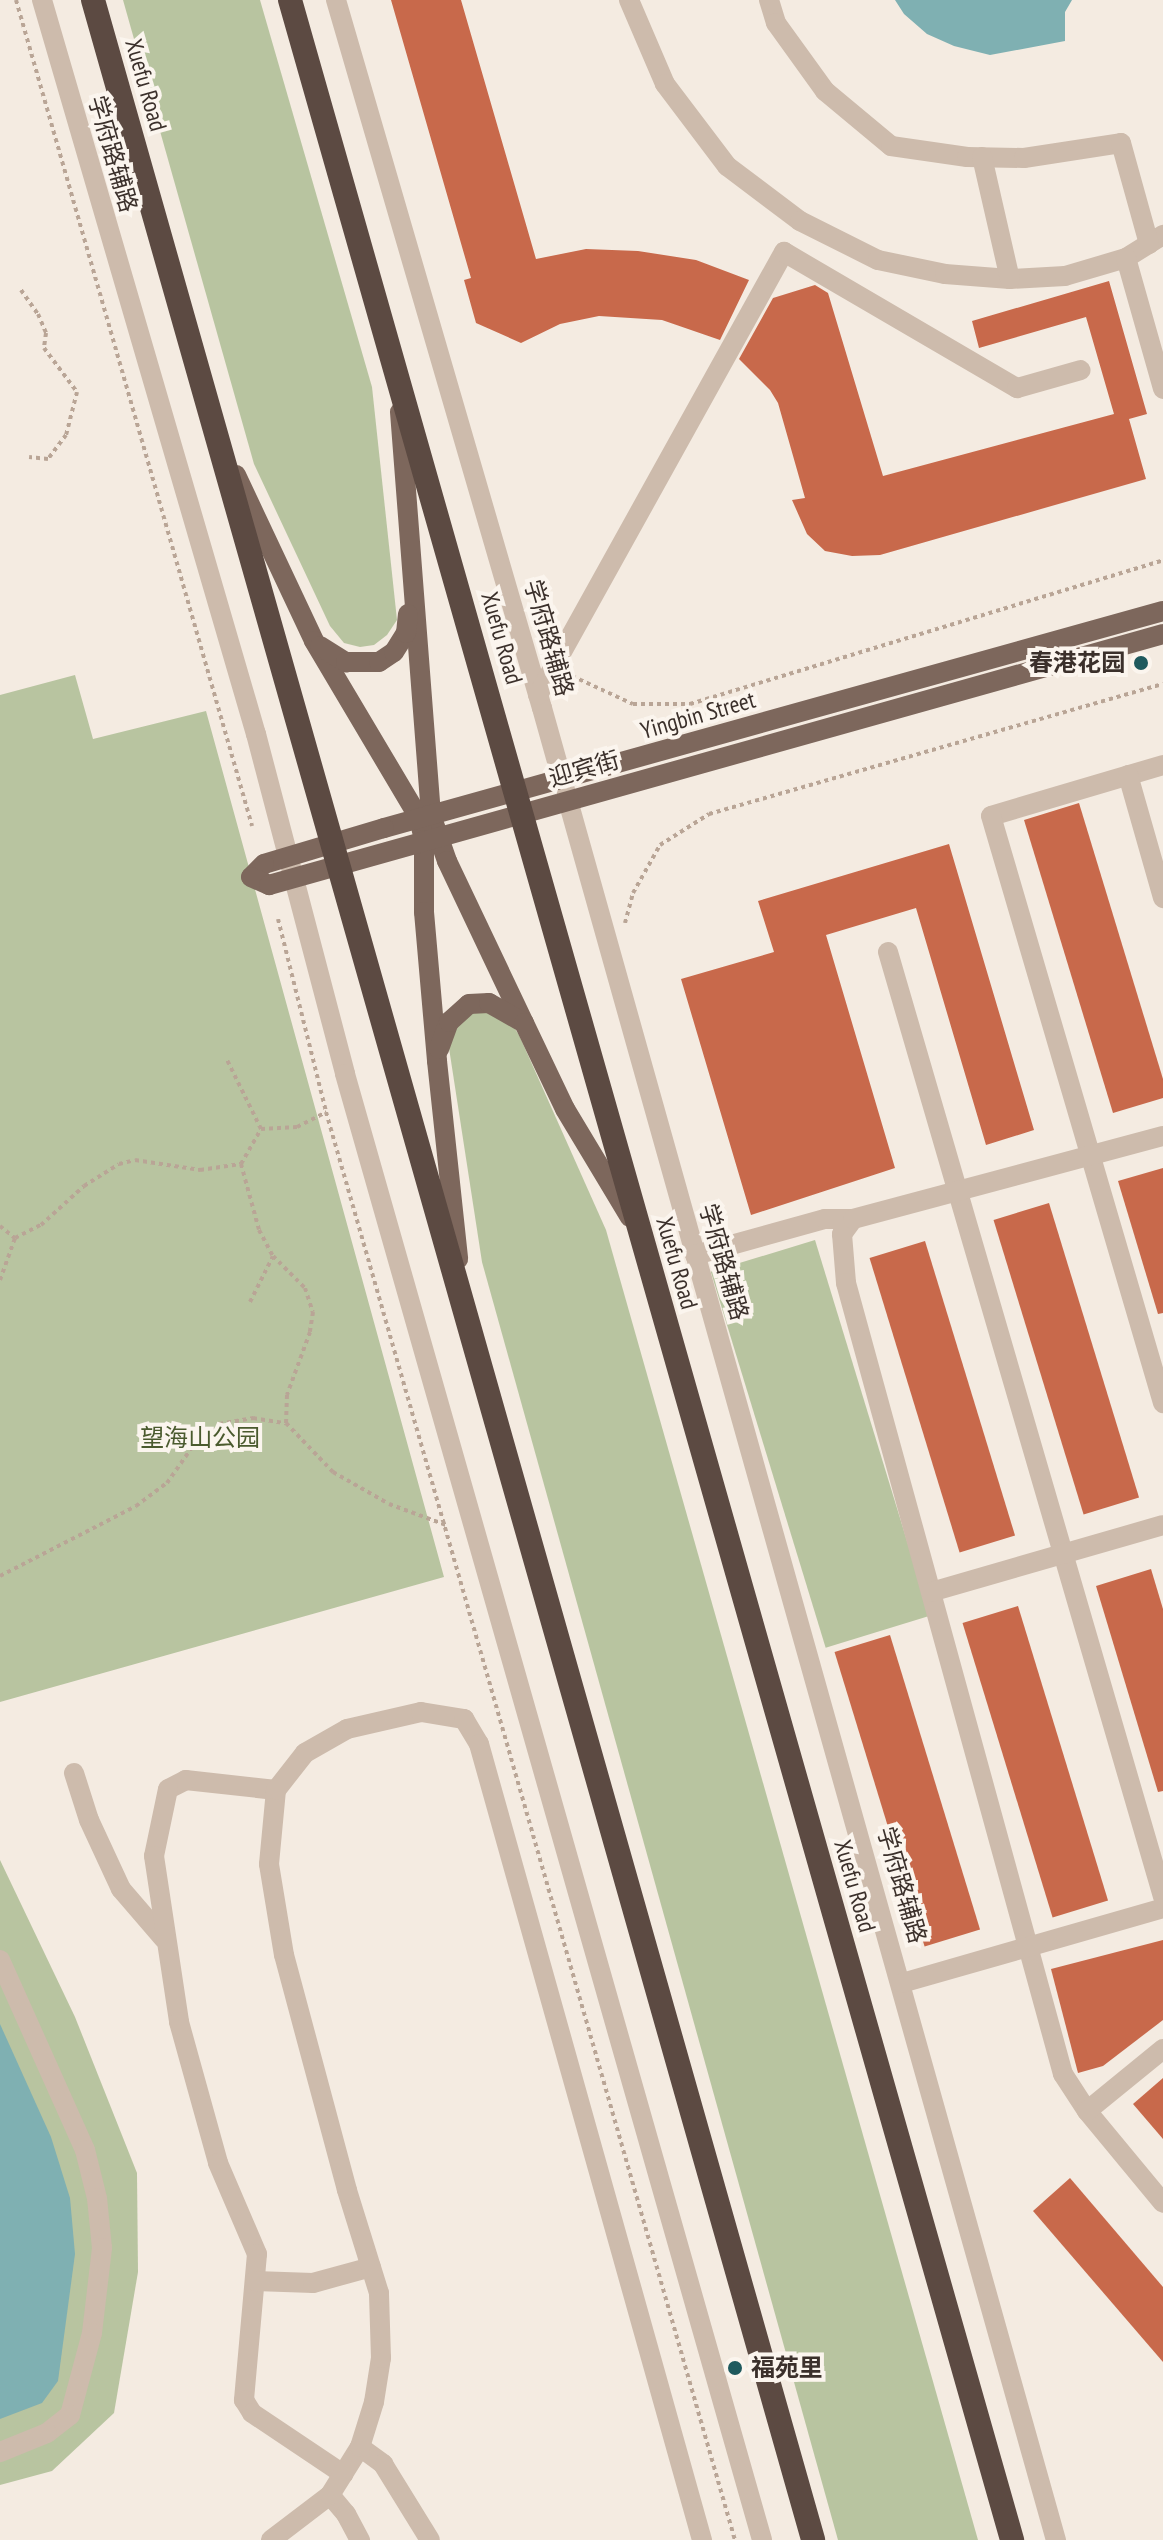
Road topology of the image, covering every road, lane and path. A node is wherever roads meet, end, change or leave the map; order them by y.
1 (16, 0) edge
2 (42, 0) edge
3 (93, 0) edge
4 (290, 0) edge
5 (336, 0) edge
6 (629, 0) edge
7 (769, 0) edge
8 (982, 157) junction
9 (1156, 240) edge
10 (1126, 258) junction
11 (1010, 279) junction
12 (21, 290) dead end
13 (1081, 370) dead end
14 (397, 376) junction
15 (1163, 389) edge
16 (217, 435) junction
17 (29, 457) dead end
18 (1163, 560) edge
19 (412, 566) junction
20 (1163, 611) edge
21 (1163, 634) edge
22 (314, 641) junction
23 (1163, 684) edge
24 (601, 693) dead end
25 (538, 695) junction
26 (1163, 765) edge
27 (1128, 775) junction
28 (562, 780) junction
29 (567, 801) junction
30 (518, 803) junction
31 (425, 817) junction
32 (252, 826) dead end
33 (430, 838) junction
34 (336, 854) junction
35 (289, 856) junction
36 (295, 878) junction
37 (1163, 898) edge
38 (278, 919) dead end
39 (623, 932) dead end
40 (888, 952) dead end
41 (524, 1023) junction
42 (226, 1058) dead end
43 (437, 1061) junction
44 (326, 1112) junction
45 (261, 1129) junction
46 (1163, 1136) edge
47 (1089, 1156) junction
48 (241, 1164) junction
49 (960, 1191) junction
50 (853, 1219) junction
51 (0, 1226) edge
52 (639, 1231) junction
53 (15, 1238) junction
54 (695, 1255) junction
55 (273, 1256) junction
56 (0, 1280) edge
57 (462, 1299) junction
58 (250, 1302) dead end
59 (1163, 1403) edge
60 (286, 1423) junction
61 (446, 1525) junction
62 (1163, 1525) edge
63 (1064, 1554) junction
64 (0, 1576) edge
65 (931, 1592) junction
66 (74, 1773) dead end
67 (276, 1790) junction
68 (1163, 1897) edge
69 (1163, 1908) edge
70 (164, 1939) junction
71 (1030, 1947) junction
72 (0, 1960) edge
73 (902, 1983) junction
74 (1163, 2049) edge
75 (1087, 2111) junction
76 (1163, 2203) edge
77 (371, 2267) junction
78 (255, 2281) junction
79 (360, 2447) junction
80 (0, 2452) edge
81 (343, 2474) junction
82 (330, 2495) junction
83 (271, 2540) edge
84 (360, 2540) edge
85 (430, 2540) edge
86 (702, 2540) edge
87 (735, 2540) edge
88 (762, 2540) edge
89 (813, 2540) edge
90 (1012, 2540) edge
91 (1056, 2540) edge

1 - 32 path
2 - 35 street, 学府路辅路
3 - 16 highway, Xuefu Road
4 - 14 highway, Xuefu Road
5 - 25 street, 学府路辅路
6 - 11 street
7 - 8 street
8 - 9 street
8 - 11 street
9 - 10 street
10 - 11 street
10 - 15 street
12 - 17 path
13 - 25 street
14 - 19 main road
14 - 30 highway, Xuefu Road
16 - 22 main road
16 - 34 highway, Xuefu Road
18 - 24 path
19 - 22 main road
19 - 31 main road
20 - 28 main road, Yingbin Street
21 - 29 main road, 迎宾街
22 - 31 main road
23 - 39 path
25 - 28 street, 学府路辅路
26 - 27 street
27 - 37 street
27 - 47 street
28 - 29 street, 学府路辅路
28 - 30 main road, Yingbin Street
29 - 30 main road, 迎宾街
29 - 54 street, 学府路辅路
30 - 31 main road, Yingbin Street
30 - 33 main road, 迎宾街
30 - 52 highway, Xuefu Road
31 - 33 main road
31 - 34 main road, Yingbin Street
33 - 34 main road, 迎宾街
33 - 41 main road
33 - 43 main road
34 - 35 main road, Yingbin Street
34 - 36 main road, 迎宾街
34 - 57 highway, Xuefu Road
35 - 36 street, 学府路辅路
35 - 36 main road, 迎宾街
36 - 88 street, 学府路辅路
38 - 44 path
40 - 49 street
41 - 43 main road
41 - 52 main road
42 - 45 path
43 - 57 main road
44 - 45 path
44 - 61 path
45 - 48 path
46 - 47 street
47 - 49 street
47 - 59 street
48 - 53 path
48 - 55 path
49 - 50 street
49 - 63 street
50 - 54 street
50 - 65 street
51 - 53 path
52 - 90 highway, Xuefu Road
53 - 56 path
54 - 73 street, 学府路辅路
55 - 58 path
55 - 60 path
57 - 89 highway, Xuefu Road
60 - 61 path
60 - 64 path
61 - 87 path
62 - 63 street
63 - 65 street
63 - 68 street
65 - 71 street
66 - 70 street
67 - 70 street
67 - 77 street
67 - 86 street
69 - 71 street
70 - 78 street
71 - 73 street
71 - 75 street
72 - 80 street
73 - 91 street, 学府路辅路
74 - 75 street
75 - 76 street
77 - 78 street
77 - 79 street
78 - 81 street
79 - 81 street
79 - 85 street
81 - 82 street
82 - 83 street
82 - 84 street

